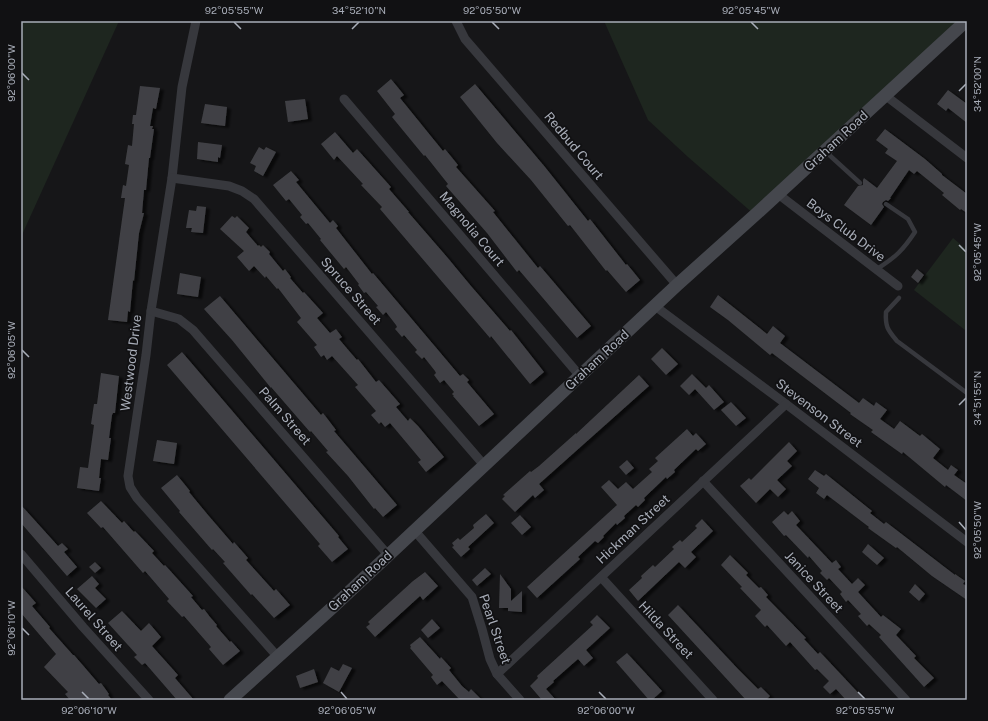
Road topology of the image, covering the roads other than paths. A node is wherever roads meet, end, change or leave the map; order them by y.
1 (196, 21) edge
2 (456, 21) edge
3 (966, 21) edge
4 (886, 96) junction
5 (344, 99) dead end
6 (825, 152) junction
7 (967, 158) edge
8 (172, 178) junction
9 (860, 183) dead end
10 (778, 194) junction
11 (886, 204) dead end
12 (877, 269) junction
13 (677, 285) junction
14 (898, 286) dead end
15 (899, 298) dead end
16 (655, 306) junction
17 (151, 311) junction
18 (580, 376) junction
19 (967, 394) edge
20 (786, 404) junction
21 (484, 465) junction
22 (703, 481) junction
23 (414, 530) junction
24 (967, 542) edge
25 (21, 554) edge
26 (388, 555) junction
27 (600, 577) junction
28 (277, 656) junction
29 (497, 674) junction
30 (149, 700) edge
31 (230, 700) edge
32 (520, 700) edge
33 (713, 700) edge
34 (906, 700) edge

1 - 8 street, Westwood Drive
2 - 13 street, Redbud Court
3 - 4 main road, Graham Road
4 - 6 main road, Graham Road
4 - 7 street
5 - 18 street, Magnolia Court
6 - 9 lane
6 - 10 main road, Graham Road
8 - 17 street, Westwood Drive
8 - 21 street, Spruce Street
10 - 12 street, Boys Club Drive
10 - 13 main road, Graham Road
11 - 12 lane
12 - 14 street, Boys Club Drive
13 - 16 main road, Graham Road
15 - 19 lane
16 - 18 main road, Graham Road
16 - 20 street, Stevenson Street
17 - 26 street, Palm Street
17 - 28 street, Westwood Drive
18 - 21 main road, Graham Road
20 - 22 street, Hickman Street
20 - 24 street, Stevenson Street
21 - 23 main road, Graham Road
22 - 27 street, Hickman Street
22 - 34 street, Janice Street
23 - 26 main road, Graham Road
23 - 29 street, Pearl Street
25 - 30 street, Laurel Street
26 - 28 main road, Graham Road
27 - 29 street, Hickman Street
27 - 33 street, Hilda Street
28 - 31 main road, Graham Road
29 - 32 street, Pearl Street

